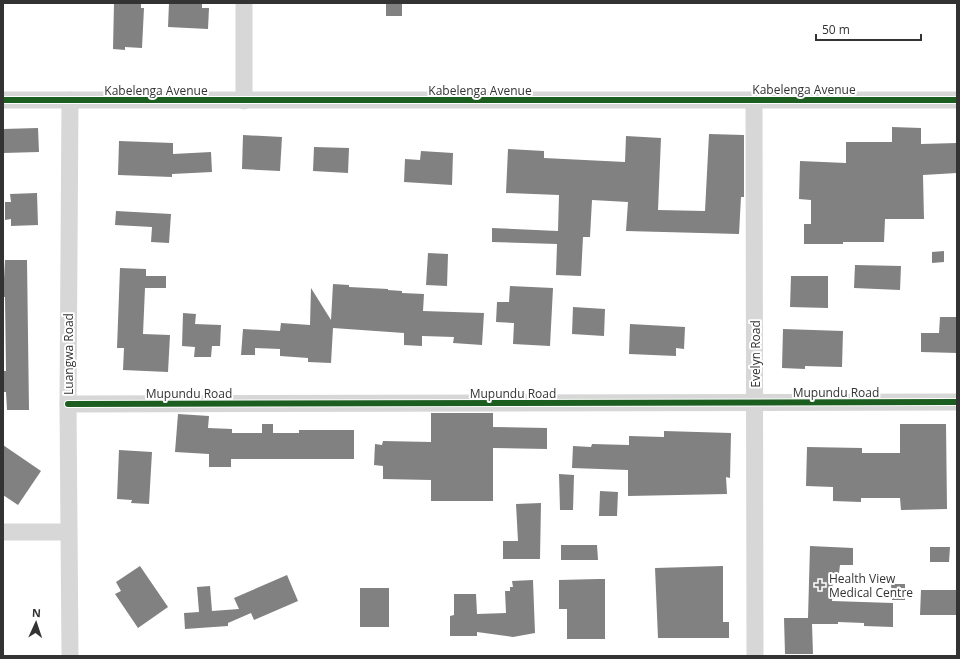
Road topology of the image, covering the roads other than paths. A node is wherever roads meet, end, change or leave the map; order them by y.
1 (244, 3) edge
2 (3, 100) edge
3 (70, 100) junction
4 (957, 100) edge
5 (244, 101) junction
6 (754, 101) junction
7 (957, 402) edge
8 (755, 403) junction
9 (68, 404) junction
10 (3, 532) edge
11 (68, 532) junction
12 (70, 656) edge
13 (755, 656) edge

1 - 5 street
2 - 3 street, Kabelenga Avenue
3 - 5 street, Kabelenga Avenue
3 - 9 street, Luangwa Road
4 - 6 street, Kabelenga Avenue
5 - 6 street, Kabelenga Avenue
6 - 8 street, Evelyn Road
7 - 8 street, Mupundu Road
8 - 9 street, Mupundu Road
8 - 13 street, Evelyn Road
9 - 11 street, Luangwa Road
10 - 11 street
11 - 12 street, Luangwa Road

